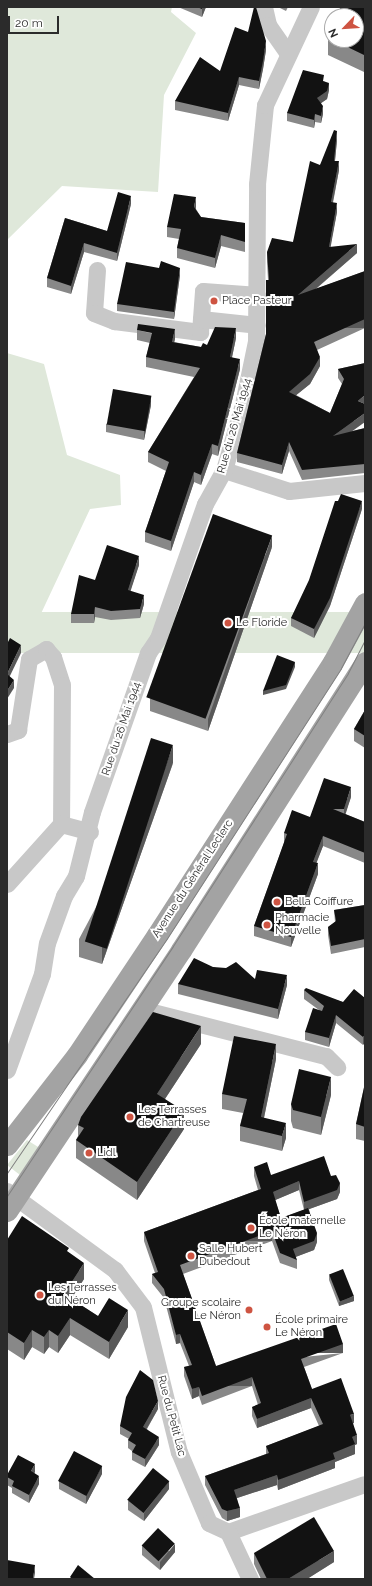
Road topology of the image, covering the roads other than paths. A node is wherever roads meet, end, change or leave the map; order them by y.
1 (264, 7) edge
2 (311, 7) edge
3 (287, 52) junction
4 (97, 270) dead end
5 (257, 296) junction
6 (201, 319) junction
7 (257, 325) junction
8 (224, 470) junction
9 (365, 483) edge
10 (365, 603) edge
11 (365, 662) edge
12 (7, 734) edge
13 (61, 824) junction
14 (90, 832) junction
15 (7, 884) edge
16 (142, 1009) junction
17 (337, 1067) dead end
18 (7, 1070) edge
19 (7, 1145) edge
20 (10, 1200) edge
21 (365, 1482) edge
22 (228, 1532) junction
23 (250, 1579) edge

1 - 3 street
2 - 3 street, Rue du 26 Mai 1944
3 - 5 street, Rue du 26 Mai 1944
4 - 6 street
5 - 6 street
5 - 7 street, Rue du 26 Mai 1944
6 - 7 street
7 - 8 street, Rue du 26 Mai 1944
8 - 9 street
8 - 14 street, Rue du 26 Mai 1944
10 - 19 main road, Avenue du Général Leclerc
11 - 16 main road
12 - 13 street
13 - 14 street
13 - 15 street
14 - 18 street, Rue du 26 Mai 1944
16 - 17 street
16 - 20 main road
20 - 22 street, Rue du Petit Lac
21 - 22 street
22 - 23 street

